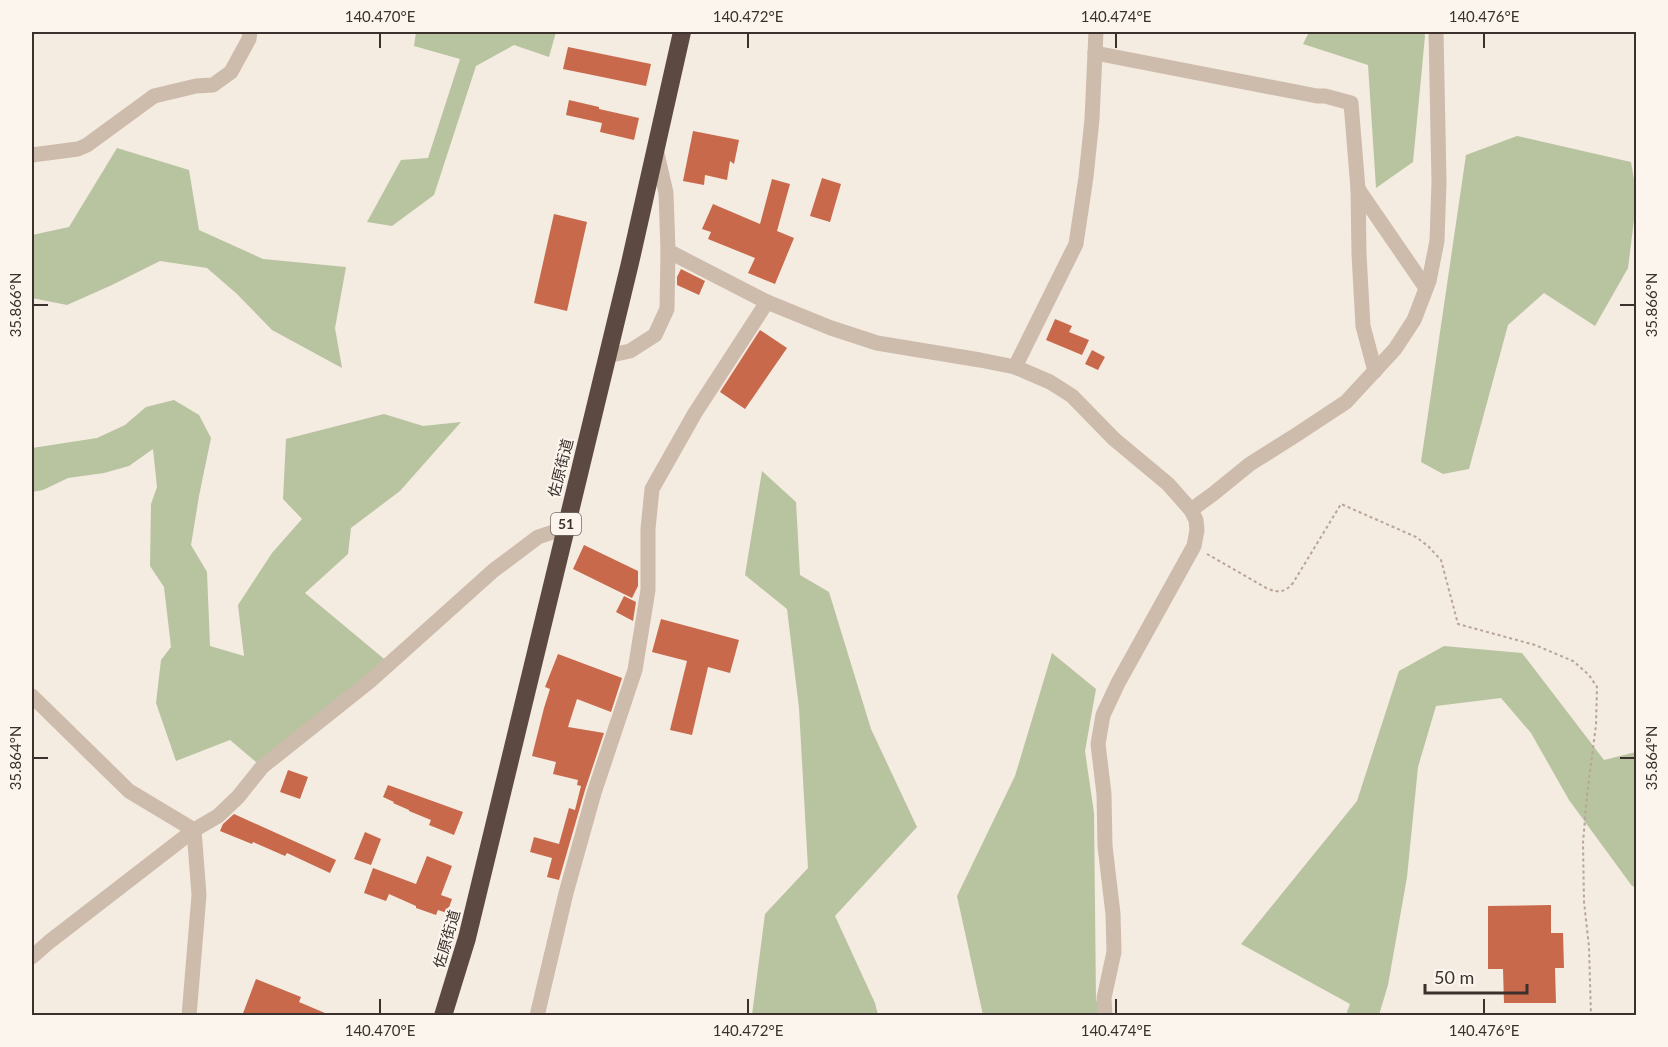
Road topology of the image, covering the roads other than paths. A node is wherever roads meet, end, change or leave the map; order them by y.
1 (249, 32) edge
2 (682, 32) edge
3 (1096, 32) edge
4 (1436, 32) edge
5 (1095, 52) junction
6 (656, 147) junction
7 (32, 155) edge
8 (1358, 189) junction
9 (668, 251) junction
10 (1426, 288) junction
11 (766, 302) junction
12 (607, 356) junction
13 (1015, 367) junction
14 (1375, 371) junction
15 (1191, 510) junction
16 (565, 528) junction
17 (32, 696) edge
18 (194, 830) junction
19 (32, 957) edge
20 (189, 1016) edge
21 (443, 1016) edge
22 (537, 1016) edge
23 (1105, 1016) edge

1 - 7 street
2 - 6 highway, 佐原街道 / 51
3 - 5 street
4 - 10 street
5 - 8 street
5 - 13 street
6 - 9 street
6 - 12 highway, 佐原街道 / 51
8 - 10 street
8 - 14 street
9 - 11 street
9 - 12 street
10 - 14 street
11 - 13 street
11 - 22 street
12 - 16 highway, 佐原街道 / 51
13 - 15 street
14 - 15 street
15 - 23 street
16 - 18 street
16 - 21 highway, 佐原街道 / 51
17 - 18 street
18 - 19 street
18 - 20 street

